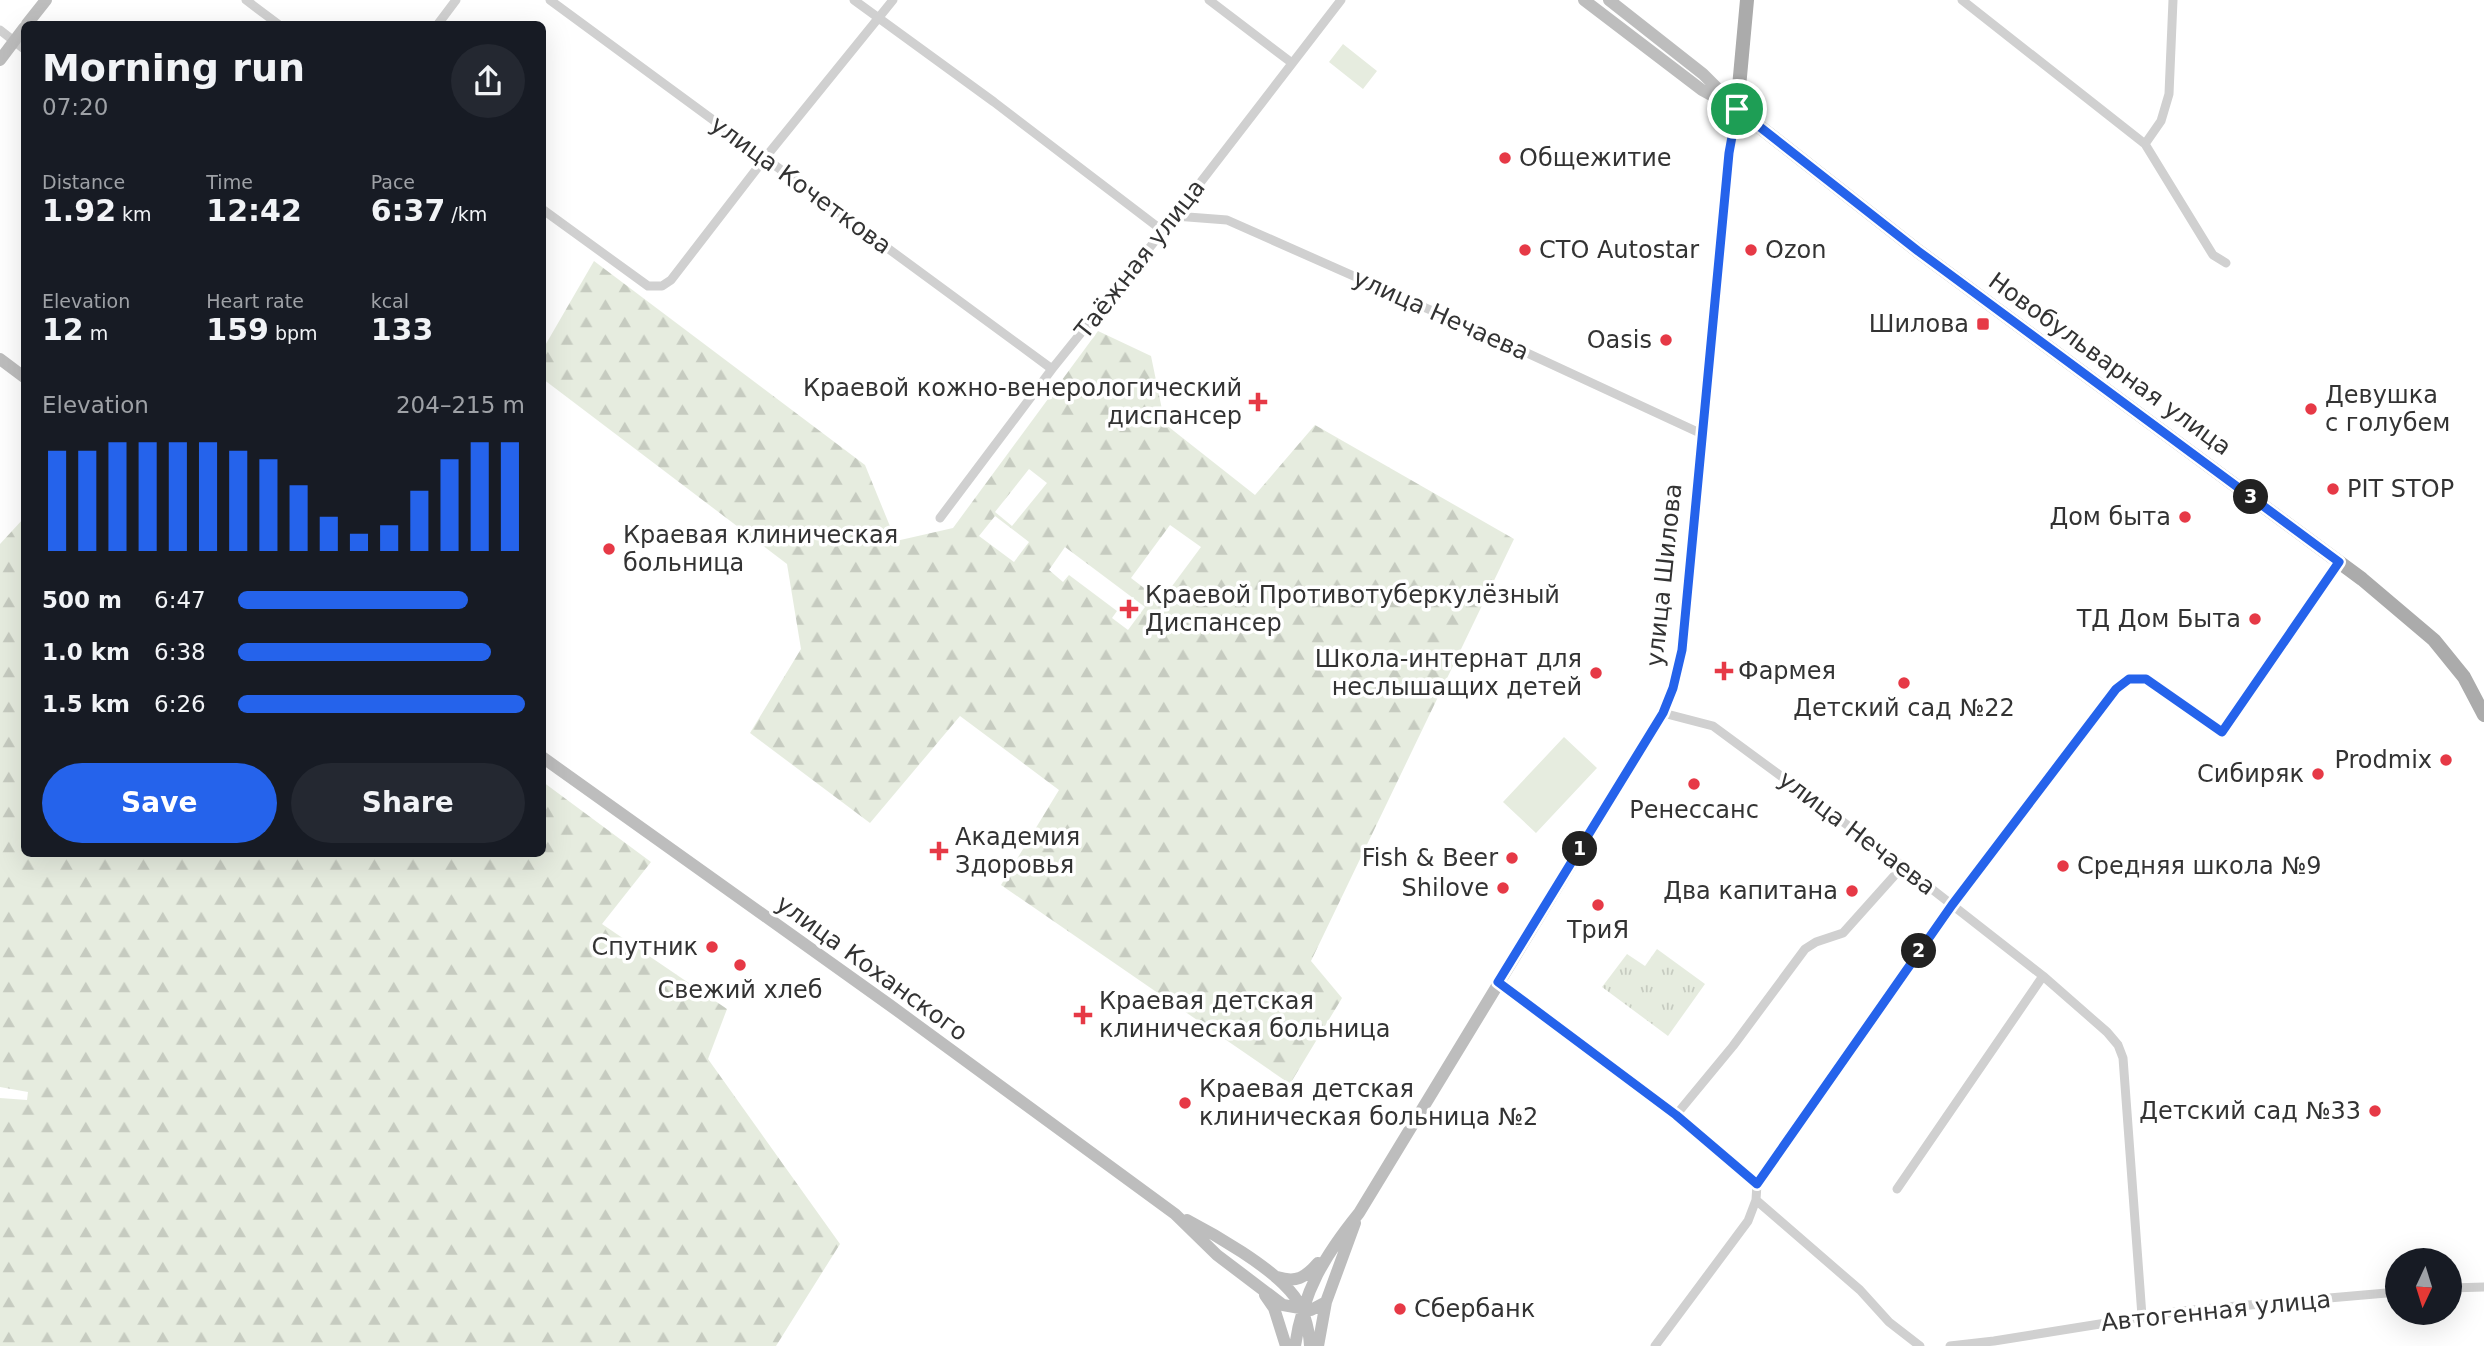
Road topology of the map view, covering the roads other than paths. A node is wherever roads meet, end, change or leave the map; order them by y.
1 (46, 0) edge
2 (246, 0) edge
3 (456, 0) edge
4 (550, 0) edge
5 (854, 0) edge
6 (893, 0) edge
7 (1209, 0) edge
8 (1341, 0) edge
9 (1584, 0) edge
10 (1609, 0) edge
11 (1747, 0) edge
12 (1962, 0) edge
13 (2173, 0) edge
14 (879, 18) junction
15 (30, 21) edge
16 (274, 21) edge
17 (440, 21) edge
18 (0, 30) edge
19 (20, 45) edge
20 (0, 60) edge
21 (1292, 63) junction
22 (1737, 109) junction
23 (2145, 144) junction
24 (765, 158) junction
25 (546, 212) edge
26 (1175, 216) junction
27 (1163, 231) junction
28 (2226, 263) dead end
29 (0, 359) edge
30 (1052, 369) junction
31 (21, 375) edge
32 (1702, 435) junction
33 (940, 519) dead end
34 (2339, 562) junction
35 (2480, 694) edge
36 (1663, 713) junction
37 (2484, 715) edge
38 (546, 760) edge
39 (1903, 866) junction
40 (1952, 905) junction
41 (2043, 976) junction
42 (1498, 982) junction
43 (1676, 1115) junction
44 (1757, 1184) junction
45 (1897, 1189) dead end
46 (1756, 1200) junction
47 (1359, 1213) junction
48 (1175, 1214) junction
49 (1332, 1247) junction
50 (1274, 1276) junction
51 (1258, 1287) junction
52 (2484, 1287) edge
53 (2462, 1288) edge
54 (2385, 1293) edge
55 (1326, 1302) junction
56 (1302, 1310) junction
57 (2142, 1316) junction
58 (1995, 1344) edge
59 (1286, 1346) edge
60 (1295, 1346) edge
61 (1310, 1346) edge
62 (1318, 1346) edge
63 (1655, 1346) edge
64 (1920, 1346) edge
65 (1950, 1346) edge

1 - 15 main road
2 - 16 street
3 - 17 street
4 - 24 street, улица Кочеткова
5 - 14 street
6 - 14 street
7 - 21 street
8 - 21 street, Таёжная улица
9 - 22 main road, Новобульварная улица
10 - 22 main road, Новобульварная улица
11 - 22 main road, улица Шилова
12 - 23 street
13 - 23 street
14 - 24 street
14 - 27 street
18 - 19 street
19 - 20 main road
21 - 26 street, Таёжная улица
22 - 32 main road, улица Шилова
22 - 34 main road, Новобульварная улица
23 - 28 street
24 - 25 street
24 - 30 street, улица Кочеткова
26 - 27 street, Таёжная улица
26 - 32 street, улица Нечаева
27 - 30 street, Таёжная улица
29 - 31 main road
30 - 33 street, Таёжная улица
32 - 36 main road, улица Шилова
34 - 35 main road, Новобульварная улица
34 - 40 street
35 - 37 main road, Новобульварная улица
36 - 39 street, улица Нечаева
36 - 42 main road, улица Шилова
38 - 48 main road, улица Коханского
39 - 40 street, улица Нечаева
39 - 43 street
40 - 41 street, улица Нечаева
40 - 44 street
41 - 45 street
41 - 57 street, улица Нечаева
42 - 43 street
42 - 47 main road, улица Шилова
43 - 44 street
44 - 46 street
46 - 63 street
46 - 64 street
47 - 49 main road, улица Шилова
47 - 55 main road
48 - 50 main road
48 - 51 main road
49 - 50 main road
49 - 56 main road, улица Шилова
50 - 56 main road
51 - 56 main road
51 - 59 main road
52 - 53 street
54 - 57 street, Автогенная улица
55 - 56 main road
55 - 62 main road
56 - 60 main road, улица Шилова
56 - 61 main road
57 - 58 street, Автогенная улица
58 - 65 street, Автогенная улица

